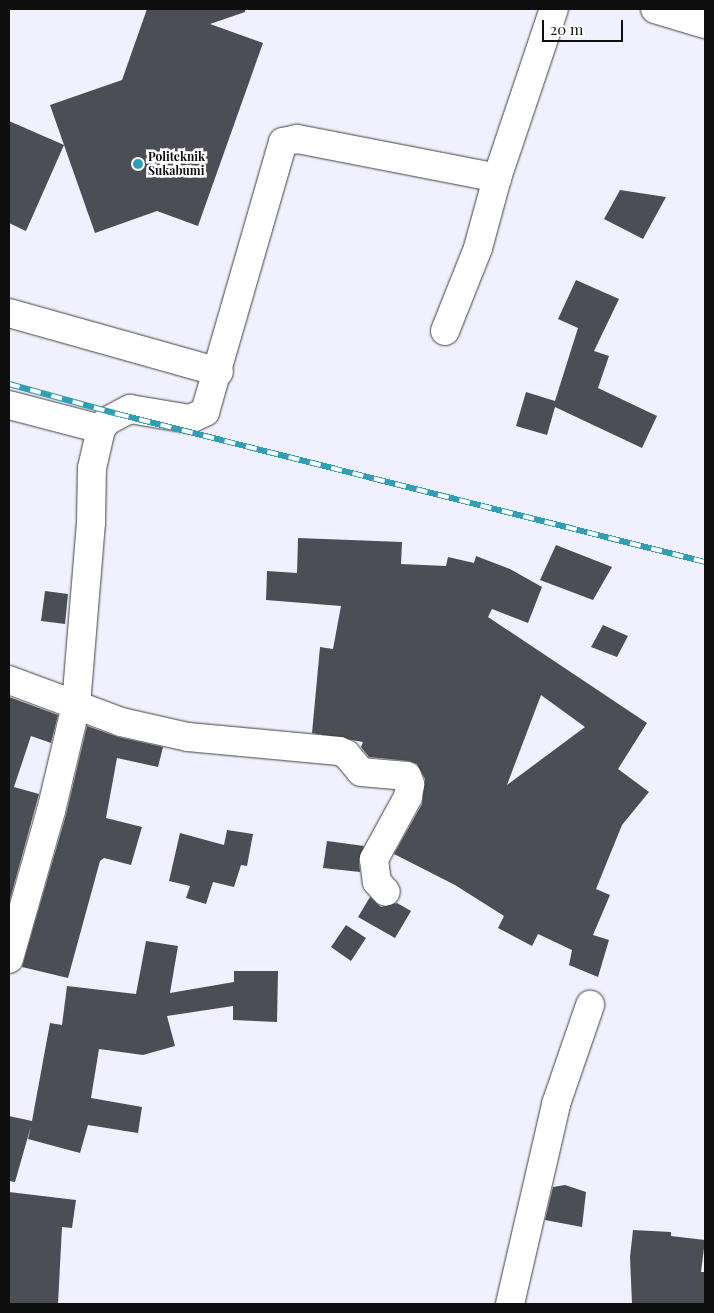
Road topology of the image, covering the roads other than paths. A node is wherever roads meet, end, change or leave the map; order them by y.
1 (554, 9) edge
2 (655, 9) edge
3 (705, 24) edge
4 (496, 178) junction
5 (9, 313) edge
6 (445, 331) dead end
7 (219, 372) junction
8 (9, 405) edge
9 (102, 429) junction
10 (9, 680) edge
11 (76, 705) junction
12 (386, 892) dead end
13 (9, 959) edge
14 (590, 1006) dead end
15 (510, 1304) edge

1 - 4 street
2 - 3 street
4 - 6 street
4 - 7 street
5 - 7 street
7 - 9 street
8 - 9 street
9 - 11 street
10 - 11 street
11 - 12 street
11 - 13 street
14 - 15 street

